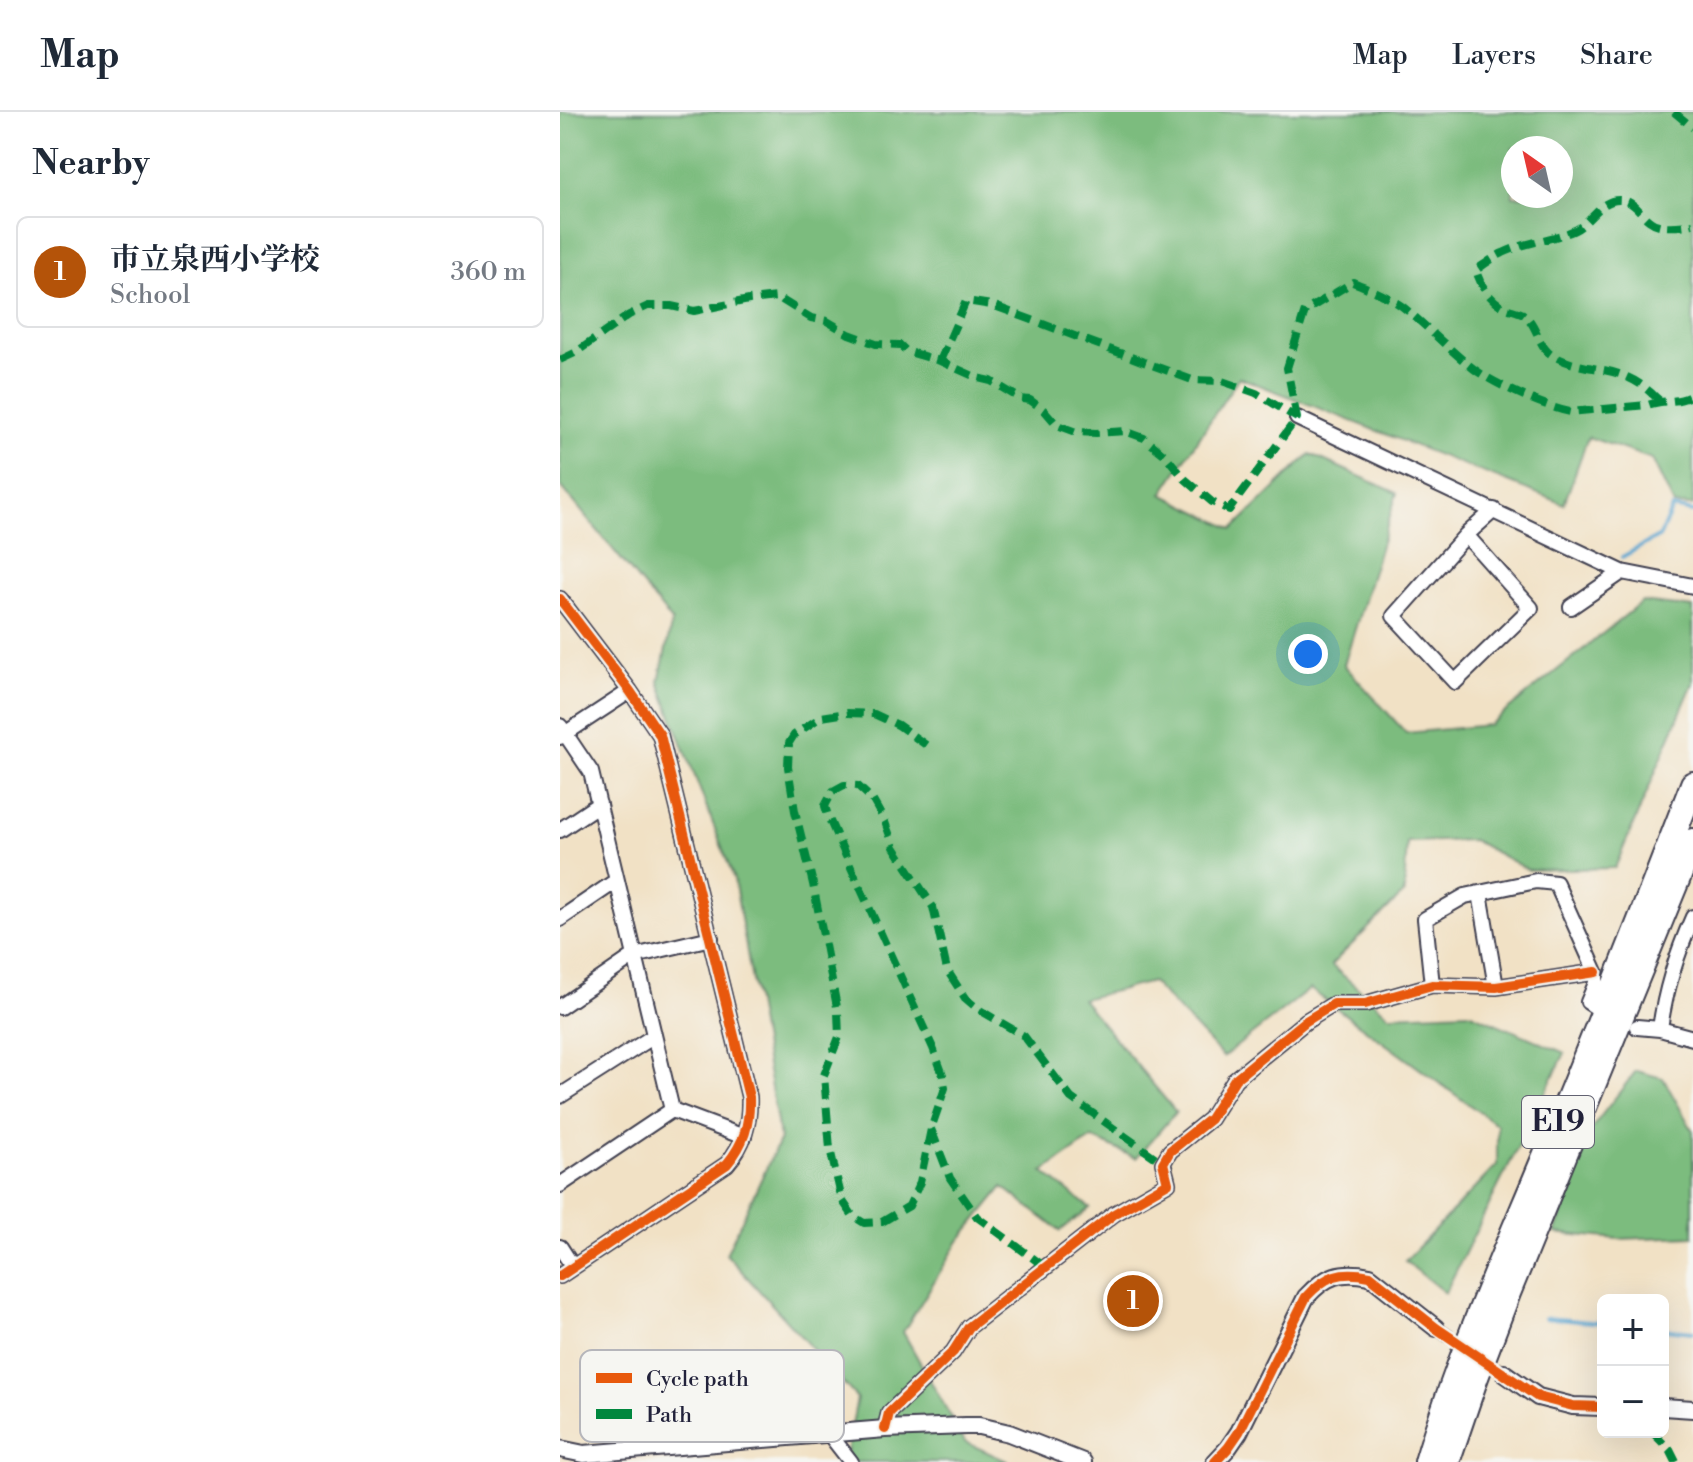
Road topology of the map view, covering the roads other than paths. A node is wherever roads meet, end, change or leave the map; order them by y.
1 (1297, 418) dead end
2 (1494, 510) junction
3 (1466, 535) junction
4 (1622, 572) junction
5 (1693, 586) edge
6 (560, 599) edge
7 (1571, 607) dead end
8 (630, 691) junction
9 (562, 732) edge
10 (1693, 784) edge
11 (599, 804) junction
12 (560, 830) edge
13 (1693, 841) edge
14 (616, 881) junction
15 (1480, 893) junction
16 (1693, 917) edge
17 (560, 919) edge
18 (711, 938) junction
19 (634, 956) junction
20 (1596, 972) junction
21 (1432, 985) junction
22 (1496, 987) junction
23 (560, 1007) edge
24 (1597, 1008) dead end
25 (1637, 1027) dead end
26 (1660, 1029) junction
27 (654, 1036) junction
28 (1693, 1038) edge
29 (560, 1096) edge
30 (672, 1110) junction
31 (744, 1137) junction
32 (560, 1185) edge
33 (560, 1247) edge
34 (573, 1267) junction
35 (560, 1276) edge
36 (1436, 1328) tunnel mouth
37 (1504, 1373) tunnel mouth
38 (1597, 1407) edge
39 (1669, 1407) edge
40 (1693, 1409) edge
41 (885, 1429) junction
42 (844, 1433) edge
43 (739, 1442) edge
44 (835, 1442) edge
45 (560, 1449) edge
46 (851, 1462) edge
47 (1083, 1462) edge
48 (1215, 1462) edge
49 (1427, 1462) edge
50 (1447, 1462) edge

1 - 2 street
2 - 3 street
2 - 4 street
3 - 3 street
4 - 5 street
4 - 7 street
6 - 8 street
8 - 9 street
8 - 18 street
9 - 11 street
10 - 49 highway, E19
11 - 12 street
11 - 14 street
13 - 50 highway, E19
14 - 17 street
14 - 19 street
15 - 20 street
15 - 21 street
15 - 22 street
16 - 26 street
18 - 19 street
18 - 31 street
19 - 23 street
19 - 27 street
20 - 22 street
20 - 24 street
21 - 22 street
21 - 41 street
25 - 26 street
26 - 28 street
27 - 29 street
27 - 30 street
30 - 31 street
30 - 32 street
31 - 34 street
33 - 34 street
34 - 35 street
36 - 48 street
37 - 38 street
39 - 40 street
41 - 42 street
41 - 47 street
43 - 45 street
44 - 46 street

